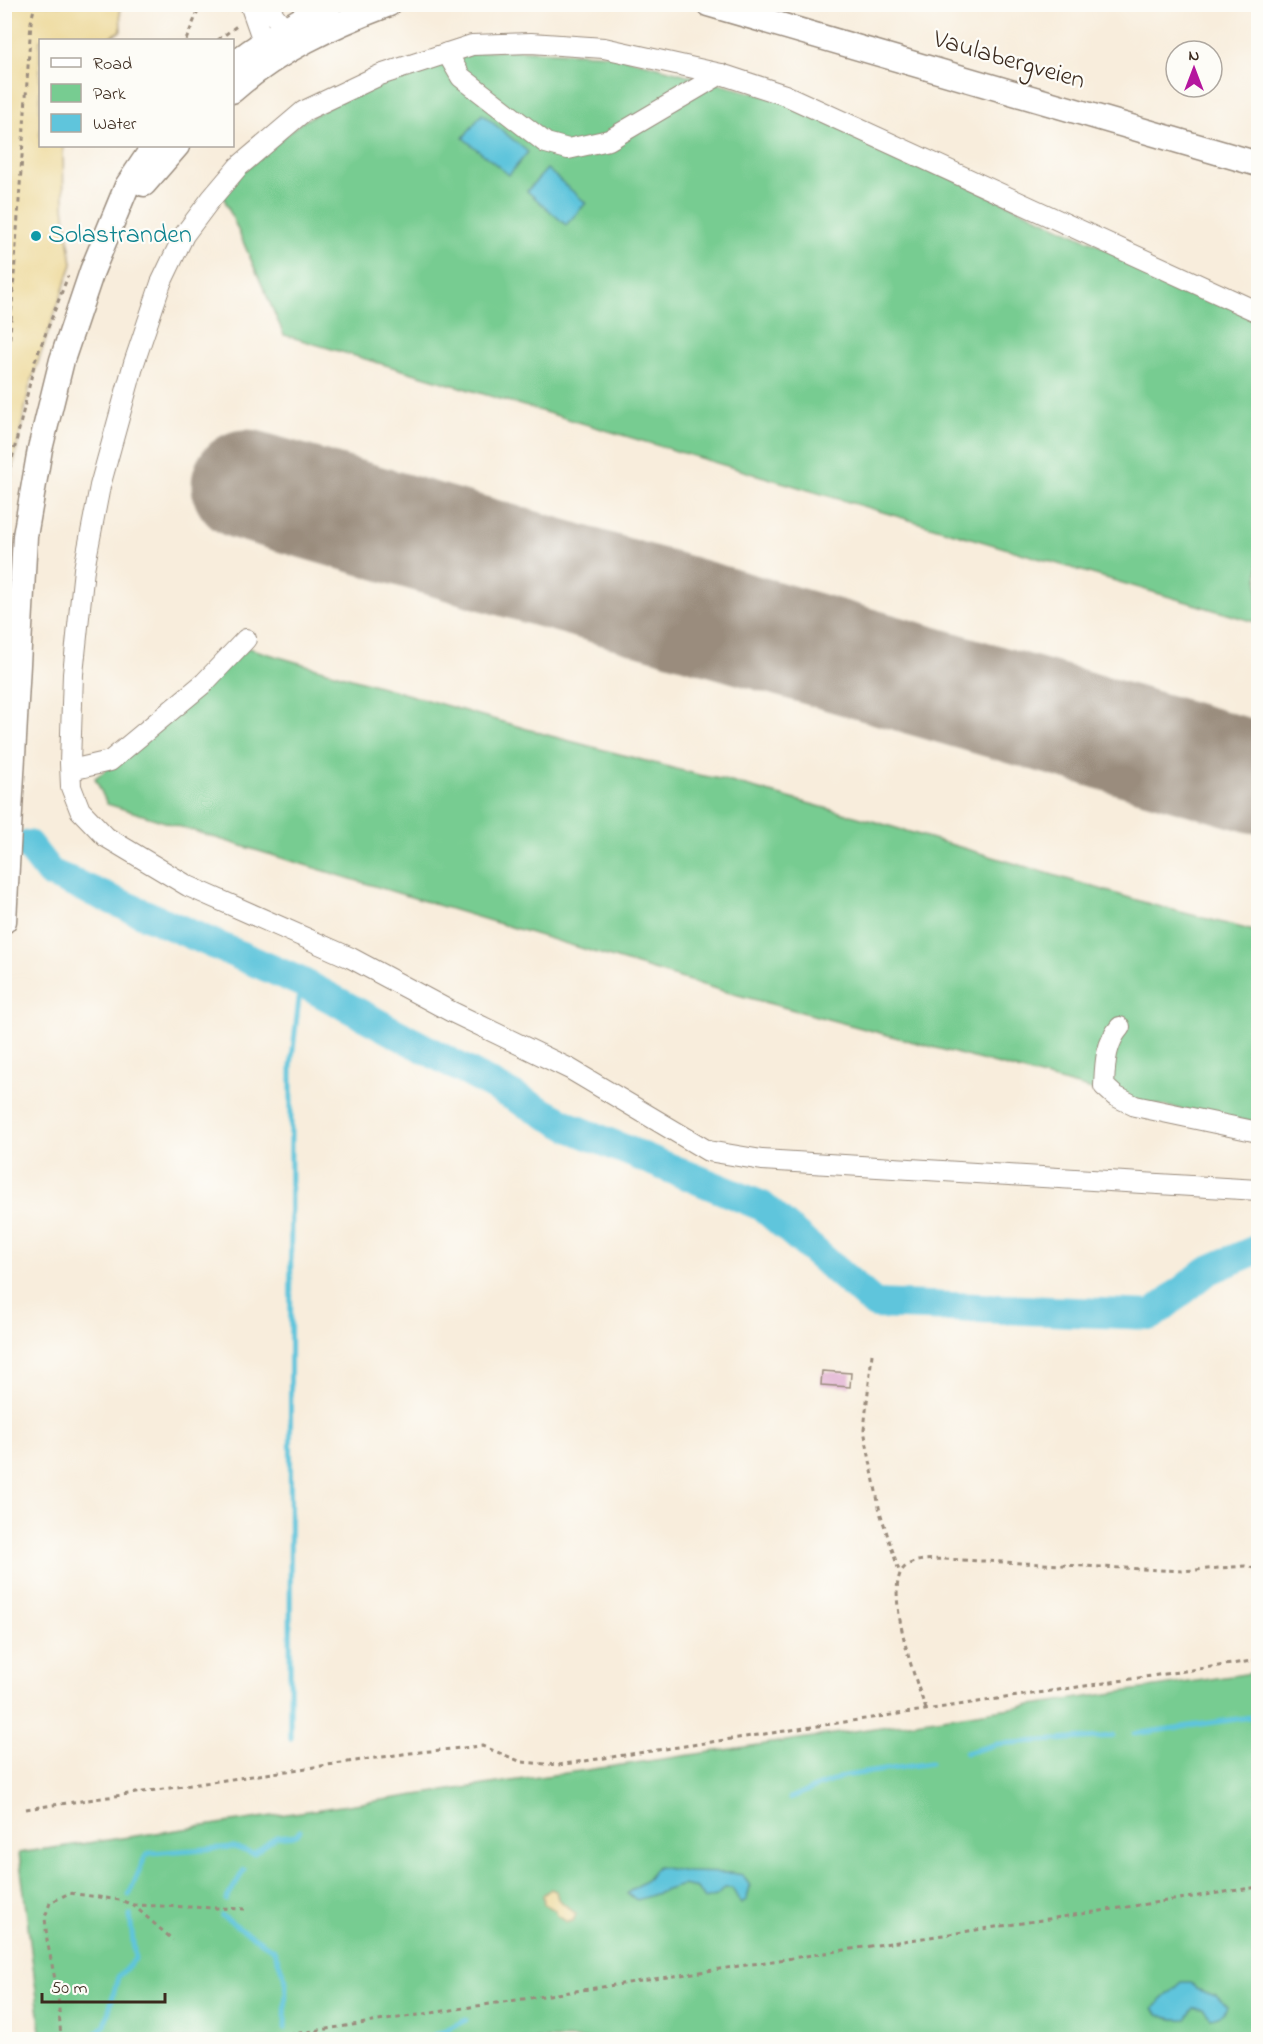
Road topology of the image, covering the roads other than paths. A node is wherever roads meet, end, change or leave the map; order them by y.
1 (250, 4) edge
2 (265, 4) edge
3 (330, 4) edge
4 (389, 4) edge
5 (708, 4) edge
6 (285, 40) junction
7 (263, 41) junction
8 (447, 53) junction
9 (234, 63) edge
10 (721, 74) junction
11 (234, 89) edge
12 (153, 147) edge
13 (176, 147) edge
14 (1258, 164) edge
15 (112, 224) junction
16 (1258, 312) edge
17 (246, 639) dead end
18 (71, 770) junction
19 (4, 921) edge
20 (1120, 1028) dead end
21 (1258, 1132) edge
22 (1258, 1190) edge

1 - 7 street
2 - 6 street
3 - 6 main road
4 - 6 main road
5 - 14 main road, Vaulabergveien
6 - 7 main road
6 - 11 main road
7 - 9 main road
8 - 10 street
8 - 10 street
8 - 18 street
10 - 16 street
12 - 15 main road
13 - 15 main road
15 - 19 main road
17 - 18 street
18 - 22 street
20 - 21 street

